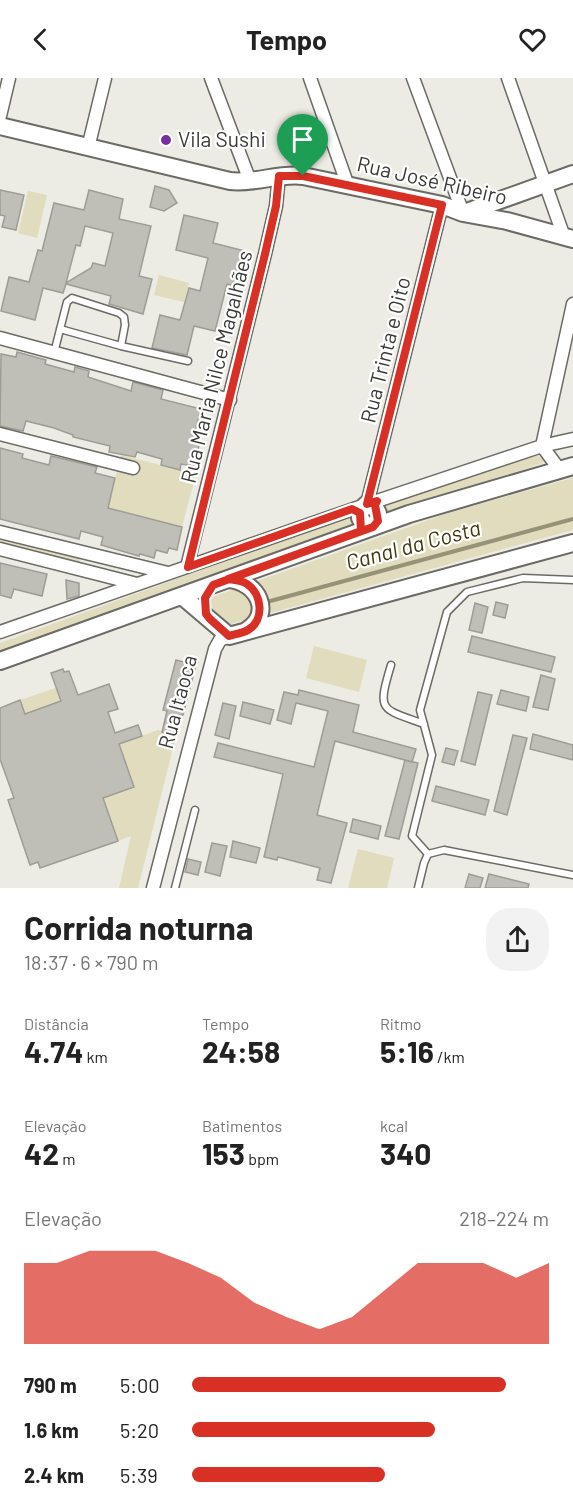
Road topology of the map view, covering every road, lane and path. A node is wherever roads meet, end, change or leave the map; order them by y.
1 (9, 78) edge
2 (105, 78) edge
3 (211, 78) edge
4 (310, 78) edge
5 (413, 78) edge
6 (508, 78) edge
7 (0, 116) edge
8 (0, 126) edge
9 (88, 148) junction
10 (573, 174) edge
11 (279, 176) junction
12 (250, 181) junction
13 (546, 184) junction
14 (348, 186) junction
15 (442, 205) junction
16 (463, 213) junction
17 (568, 238) edge
18 (573, 304) edge
19 (60, 329) junction
20 (0, 338) edge
21 (121, 346) junction
22 (54, 353) junction
23 (188, 361) dead end
24 (230, 400) junction
25 (0, 434) edge
26 (573, 439) edge
27 (542, 446) junction
28 (133, 468) dead end
29 (566, 468) edge
30 (369, 515) junction
31 (0, 532) edge
32 (573, 543) edge
33 (0, 549) edge
34 (95, 556) junction
35 (188, 567) junction
36 (86, 571) junction
37 (169, 573) junction
38 (114, 578) junction
39 (573, 580) edge
40 (220, 582) junction
41 (138, 584) junction
42 (114, 592) junction
43 (182, 596) junction
44 (210, 619) junction
45 (246, 631) junction
46 (0, 632) edge
47 (229, 636) junction
48 (0, 662) edge
49 (390, 665) dead end
50 (424, 724) junction
51 (195, 810) dead end
52 (428, 854) junction
53 (573, 875) edge
54 (153, 888) edge
55 (175, 888) edge
56 (418, 888) edge

1 - 7 street
2 - 9 street
3 - 12 street
4 - 14 street
5 - 16 street
6 - 13 street
8 - 9 main road
9 - 12 main road, Rua José Ribeiro
10 - 13 main road
11 - 12 main road, Rua José Ribeiro
11 - 14 main road, Rua José Ribeiro
11 - 24 street, Rua Maria Nilce Magalhães
13 - 16 main road
13 - 17 street
14 - 15 main road, Rua José Ribeiro
15 - 16 main road, Rua José Ribeiro
15 - 30 street, Rua Trinta e Oito
16 - 17 main road, Rua José Ribeiro
18 - 27 street
19 - 21 lane
19 - 21 lane
19 - 22 lane
20 - 22 street
21 - 23 lane
22 - 24 street
24 - 35 street, Rua Maria Nilce Magalhães
25 - 28 street
26 - 27 street
27 - 29 street
27 - 30 street
29 - 30 main road
30 - 35 street
30 - 40 main road
31 - 34 street
32 - 45 main road
33 - 36 street
34 - 36 street
34 - 37 street
34 - 38 street
35 - 37 street
36 - 38 street
37 - 41 street
38 - 41 street
38 - 42 street
39 - 50 lane
40 - 43 main road
40 - 44 main road
40 - 45 main road
41 - 42 street
42 - 46 street
43 - 44 main road
43 - 48 main road
44 - 47 main road
45 - 47 main road
47 - 54 street, Rua Itaoca
49 - 50 lane
50 - 52 lane
51 - 55 lane
52 - 53 lane
52 - 56 lane

